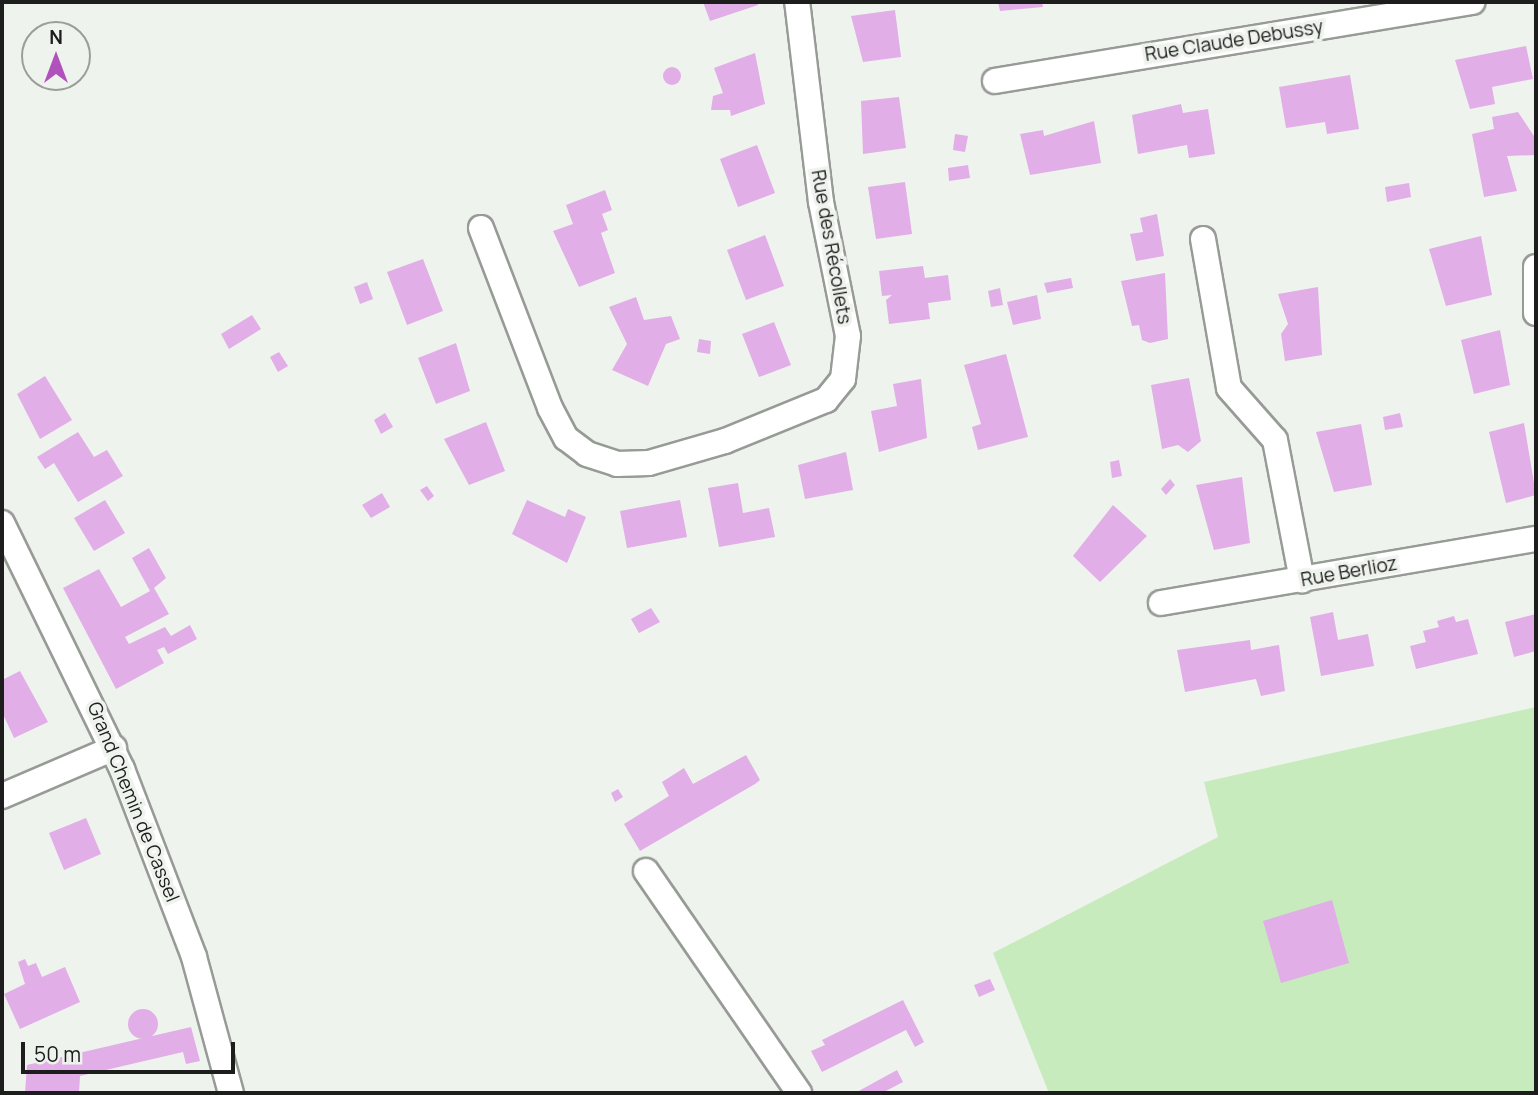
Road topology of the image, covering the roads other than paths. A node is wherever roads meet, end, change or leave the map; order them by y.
1 (797, 2) edge
2 (1473, 2) edge
3 (995, 81) dead end
4 (481, 228) dead end
5 (1203, 239) dead end
6 (1536, 267) edge
7 (1536, 313) edge
8 (2, 523) edge
9 (1536, 539) edge
10 (1302, 580) junction
11 (1161, 603) dead end
12 (114, 748) junction
13 (2, 796) edge
14 (646, 871) dead end
15 (231, 1093) edge
16 (799, 1093) edge

1 - 4 street, Rue des Récollets
2 - 3 street, Rue Claude Debussy
5 - 10 street
6 - 7 street
8 - 12 street, Grand Chemin de Cassel
9 - 10 street, Rue Berlioz
10 - 11 street, Rue Berlioz
12 - 13 street
12 - 15 street, Grand Chemin de Cassel
14 - 16 street

